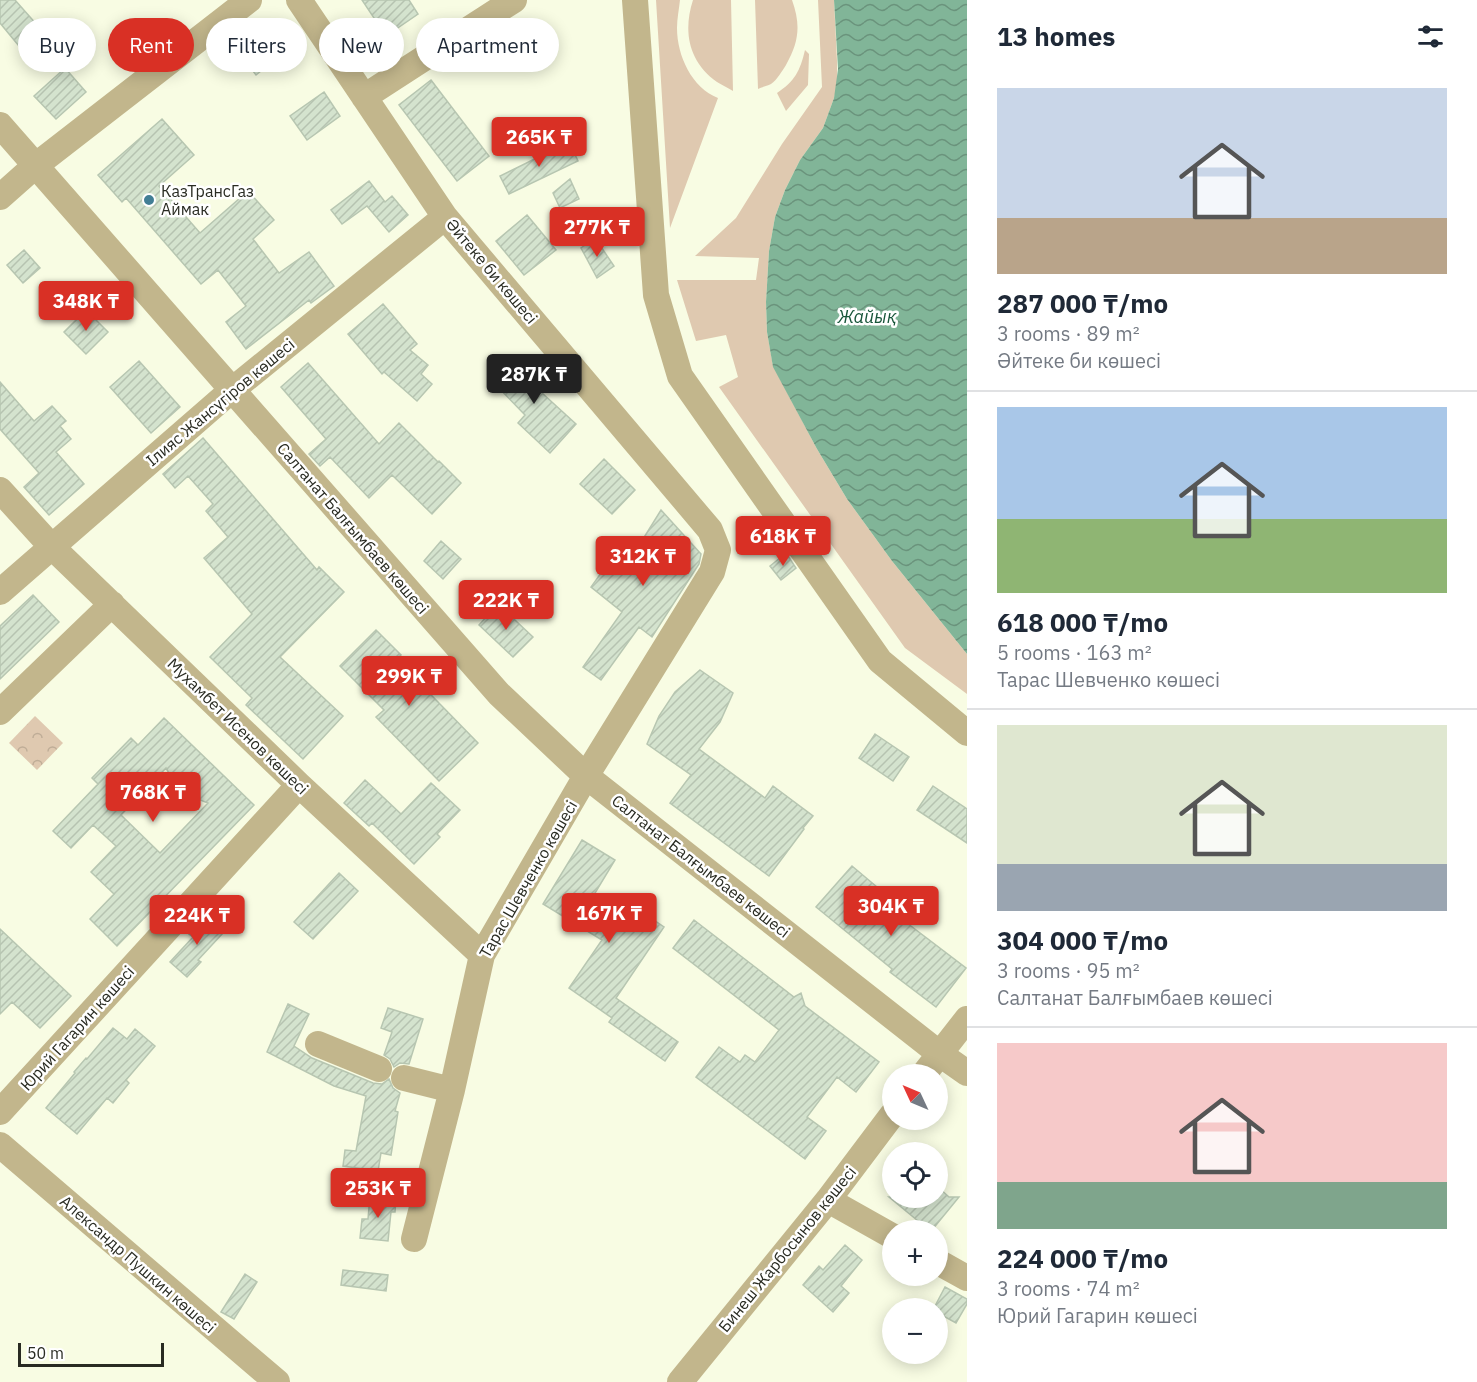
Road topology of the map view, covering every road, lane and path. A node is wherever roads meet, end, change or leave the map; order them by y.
1 (249, 0) edge
2 (299, 0) edge
3 (514, 0) edge
4 (635, 0) edge
5 (364, 97) junction
6 (0, 125) edge
7 (35, 166) junction
8 (0, 197) edge
9 (445, 217) junction
10 (232, 390) junction
11 (0, 490) edge
12 (51, 546) junction
13 (718, 550) joint
14 (0, 592) edge
15 (112, 604) junction
16 (0, 712) edge
17 (967, 733) edge
18 (586, 776) junction
19 (299, 785) junction
20 (482, 955) junction
21 (967, 1019) edge
22 (318, 1044) dead end
23 (940, 1054) junction
24 (932, 1064) edge
25 (379, 1069) dead end
26 (967, 1073) edge
27 (404, 1078) dead end
28 (452, 1090) junction
29 (0, 1112) edge
30 (882, 1129) edge
31 (0, 1145) edge
32 (828, 1200) junction
33 (882, 1230) edge
34 (414, 1239) dead end
35 (948, 1268) edge
36 (967, 1278) edge
37 (277, 1382) edge
38 (680, 1382) edge

1 - 7 street
2 - 5 street, Әйтеке би көшесі
3 - 5 street
4 - 17 street
5 - 9 street, Әйтеке би көшесі
6 - 7 street, Салтанат Балғымбаев көшесі
7 - 8 street
7 - 10 street, Салтанат Балғымбаев көшесі
9 - 10 street, Ілияс Жансүгіров көшесі
9 - 13 street, Әйтеке би көшесі
10 - 12 street, Ілияс Жансүгіров көшесі
10 - 18 street, Салтанат Балғымбаев көшесі
11 - 12 street, Мухамбет Исенов көшесі
12 - 14 street, Ілияс Жансүгіров көшесі
12 - 15 street, Мухамбет Исенов көшесі
13 - 18 street, Тарас Шевченко көшесі
15 - 16 street
15 - 19 street, Мухамбет Исенов көшесі
18 - 20 street, Тарас Шевченко көшесі
18 - 23 street, Салтанат Балғымбаев көшесі
19 - 20 street, Мухамбет Исенов көшесі
19 - 29 street, Юрий Гагарин көшесі
20 - 28 street, Тарас Шевченко көшесі
21 - 23 street
22 - 25 street
23 - 24 street
23 - 26 street, Салтанат Балғымбаев көшесі
27 - 28 street
28 - 34 street, Тарас Шевченко көшесі
30 - 32 street, Бинеш Жарбосынов көшесі
31 - 37 street, Александр Пушкин көшесі
32 - 33 street
32 - 38 street, Бинеш Жарбосынов көшесі
35 - 36 street

